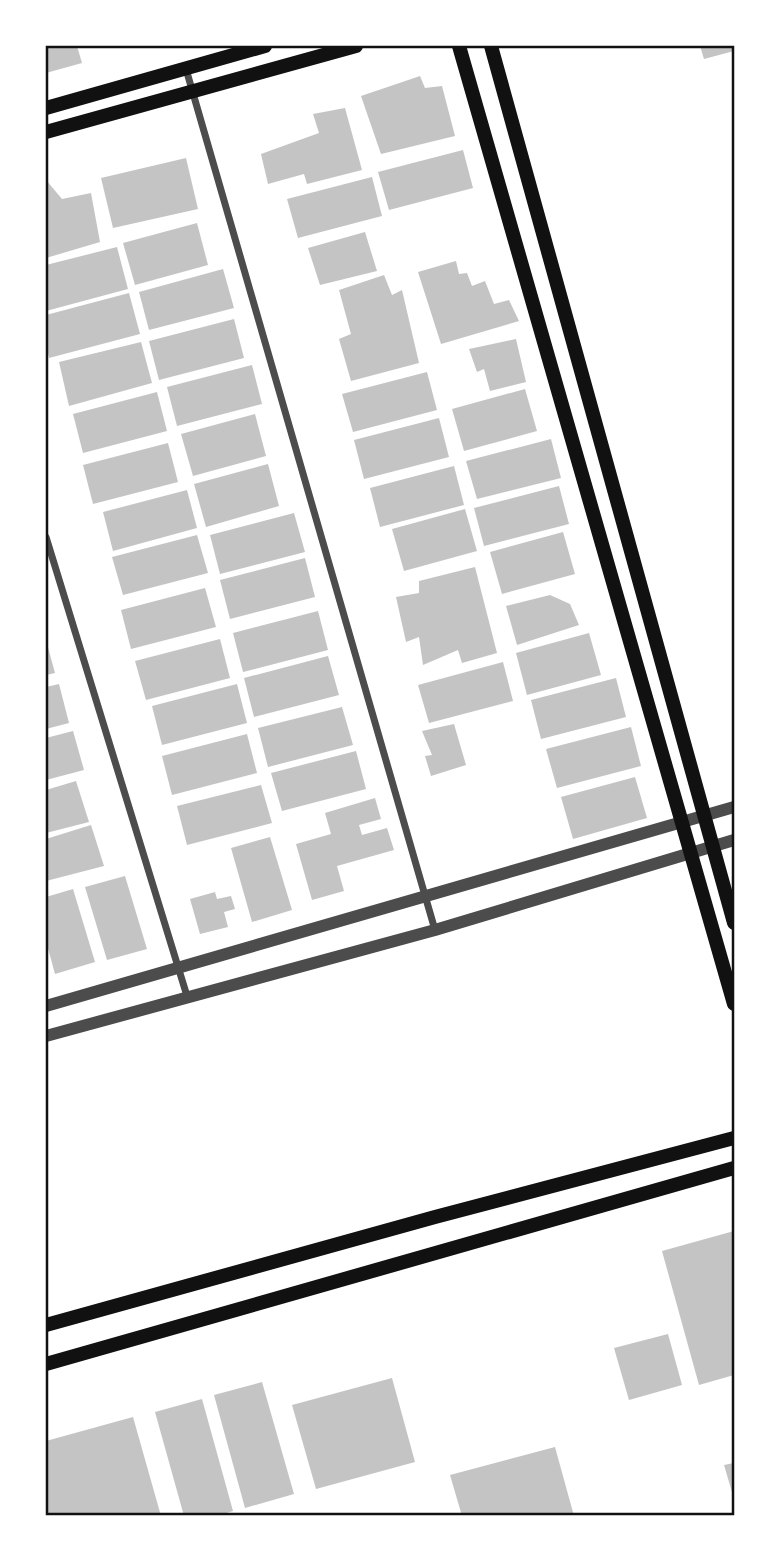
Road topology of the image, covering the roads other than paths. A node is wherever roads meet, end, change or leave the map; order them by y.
1 (265, 46) edge
2 (356, 46) edge
3 (459, 46) edge
4 (491, 46) edge
5 (186, 69) junction
6 (192, 90) junction
7 (46, 108) edge
8 (46, 132) edge
9 (46, 537) edge
10 (734, 807) edge
11 (704, 815) junction
12 (683, 821) junction
13 (734, 840) edge
14 (713, 846) junction
15 (691, 853) junction
16 (427, 898) junction
17 (734, 923) edge
18 (435, 930) junction
19 (178, 967) junction
20 (187, 996) junction
21 (734, 1004) edge
22 (46, 1006) edge
23 (46, 1036) edge
24 (734, 1138) edge
25 (734, 1168) edge
26 (46, 1325) edge
27 (46, 1364) edge

1 - 5 main road
2 - 6 main road
3 - 12 main road
4 - 11 main road
5 - 6 street
5 - 7 main road
6 - 8 main road
6 - 16 street
9 - 19 street
10 - 11 street
11 - 12 street
11 - 14 main road
12 - 15 main road
12 - 16 street
13 - 14 street
14 - 15 street
14 - 17 main road
15 - 18 street
15 - 21 main road
16 - 18 street
16 - 19 street
18 - 20 street
19 - 20 street
19 - 22 street
20 - 23 street
24 - 26 main road
25 - 27 main road

